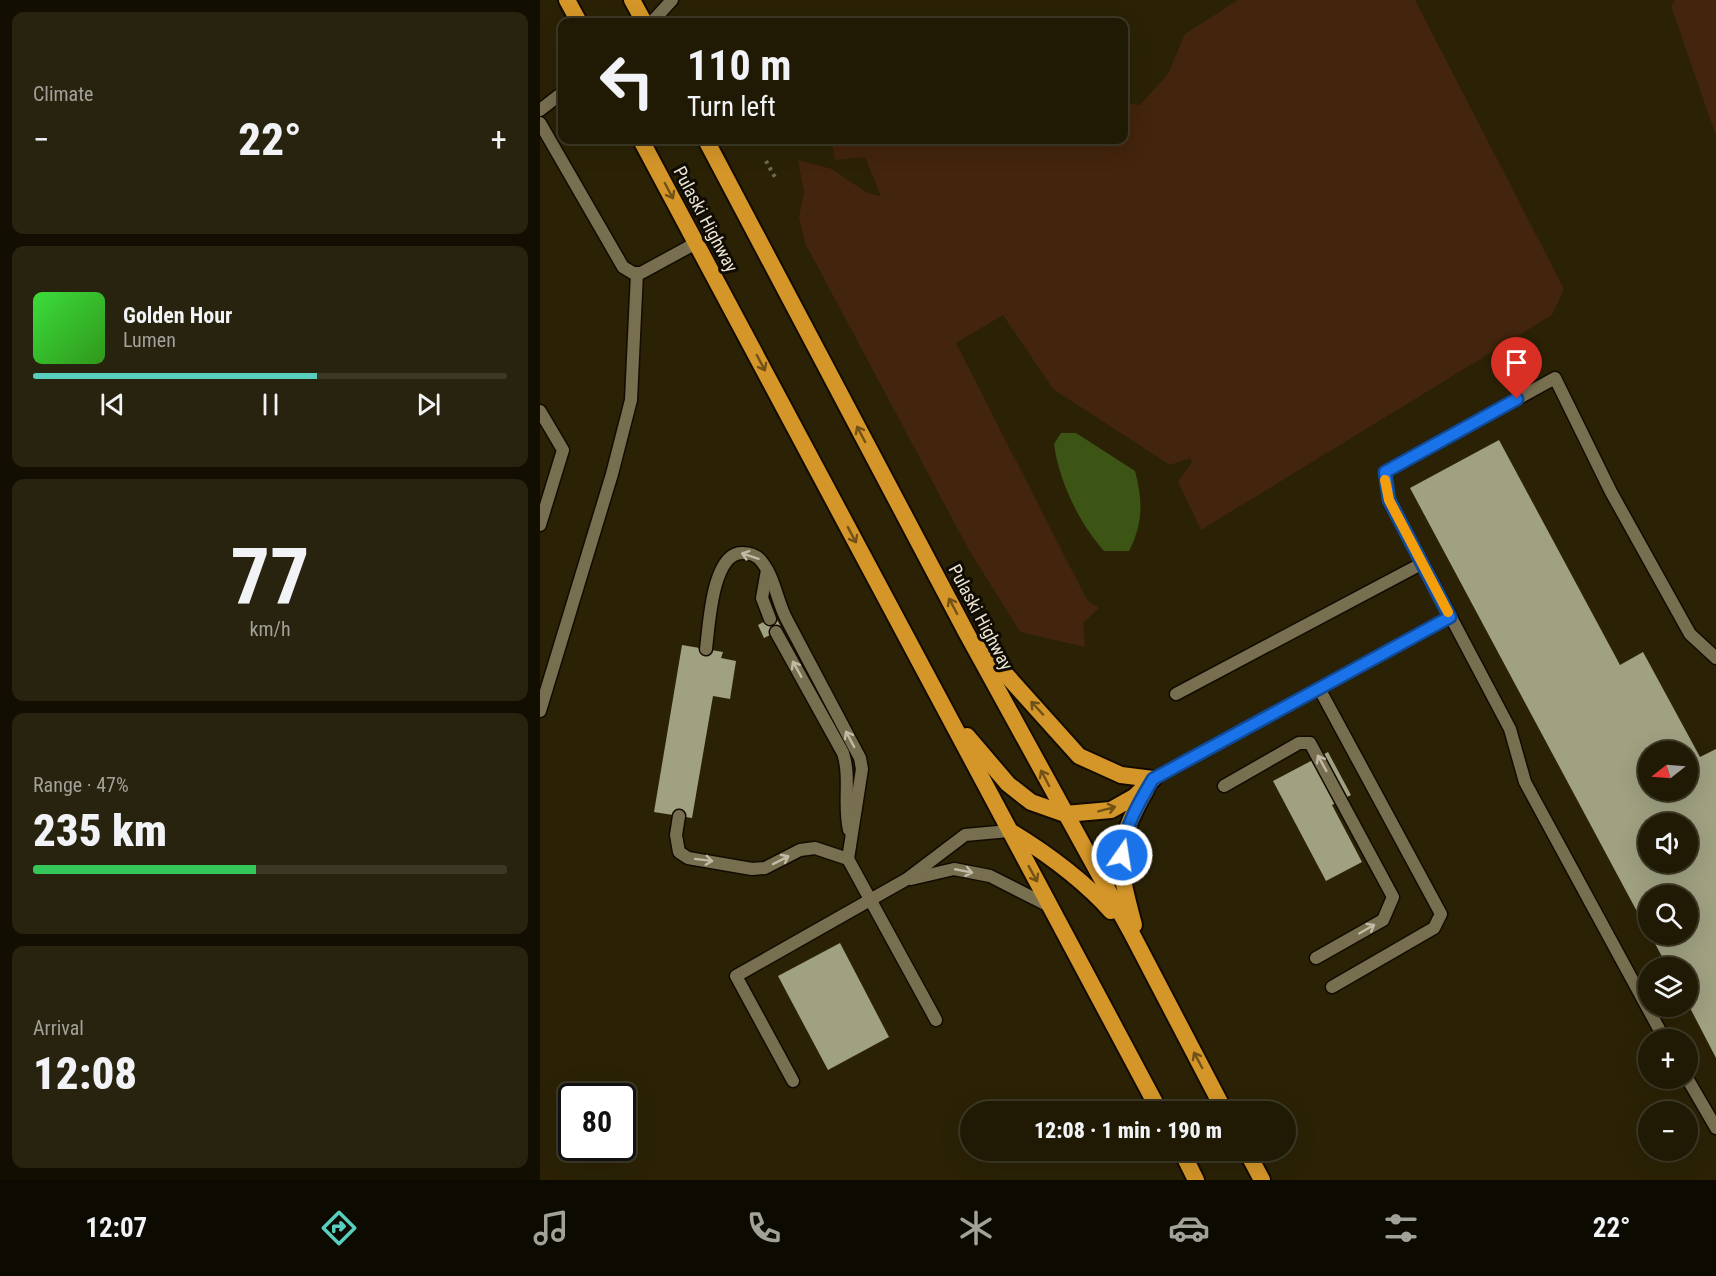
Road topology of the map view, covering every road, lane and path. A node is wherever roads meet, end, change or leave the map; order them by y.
1 (567, 0) edge
2 (632, 0) edge
3 (672, 0) edge
4 (577, 18) edge
5 (642, 18) edge
6 (656, 18) edge
7 (558, 96) edge
8 (540, 110) edge
9 (540, 123) edge
10 (643, 144) edge
11 (708, 144) edge
12 (766, 161) dead end
13 (776, 178) dead end
14 (696, 243) junction
15 (637, 273) junction
16 (540, 411) edge
17 (540, 525) edge
18 (1421, 564) junction
19 (767, 570) junction
20 (1450, 617) junction
21 (770, 619) dead end
22 (776, 632) dead end
23 (966, 632) junction
24 (706, 649) dead end
25 (1716, 658) edge
26 (1320, 690) junction
27 (1176, 694) dead end
28 (945, 710) junction
29 (540, 711) edge
30 (1153, 779) junction
31 (1224, 786) dead end
32 (1065, 814) junction
33 (679, 816) dead end
34 (1009, 831) junction
35 (852, 840) junction
36 (848, 859) junction
37 (907, 879) junction
38 (871, 900) junction
39 (1051, 907) junction
40 (1132, 934) junction
41 (1142, 954) junction
42 (1316, 958) dead end
43 (1332, 987) dead end
44 (936, 1020) dead end
45 (1659, 1029) edge
46 (793, 1082) dead end
47 (1694, 1089) edge
48 (1154, 1101) edge
49 (1219, 1101) edge
50 (1716, 1128) edge
51 (1186, 1161) edge
52 (1252, 1161) edge
53 (1196, 1180) edge
54 (1262, 1180) edge

1 - 4 highway
2 - 5 highway
3 - 6 lane
7 - 8 lane
9 - 15 lane
10 -> 14 highway, Pulaski Highway
23 -> 11 highway, Pulaski Highway
12 - 13 path
14 - 15 lane
14 -> 28 highway, Pulaski Highway
15 - 29 lane
16 - 17 lane
18 - 20 lane
18 - 25 lane
18 - 27 lane
19 - 21 lane
19 -> 24 lane
35 -> 19 lane
20 - 26 lane
20 - 45 lane
35 -> 22 lane
30 -> 23 highway
32 -> 23 highway, Pulaski Highway
26 - 30 lane
26 - 43 lane
28 - 32 highway
28 - 34 highway, Pulaski Highway
32 -> 30 highway
30 - 41 highway
42 -> 31 lane
32 - 40 highway, Pulaski Highway
33 -> 36 lane
34 - 37 lane
34 -> 39 highway, Pulaski Highway
34 - 40 highway
35 - 36 lane
36 - 38 lane
37 - 38 lane
37 -> 39 lane
38 - 44 lane
38 - 46 lane
39 - 48 highway, Pulaski Highway
40 - 41 highway, Pulaski Highway
49 -> 41 highway, Pulaski Highway
47 - 50 lane
51 - 53 highway
52 - 54 highway

